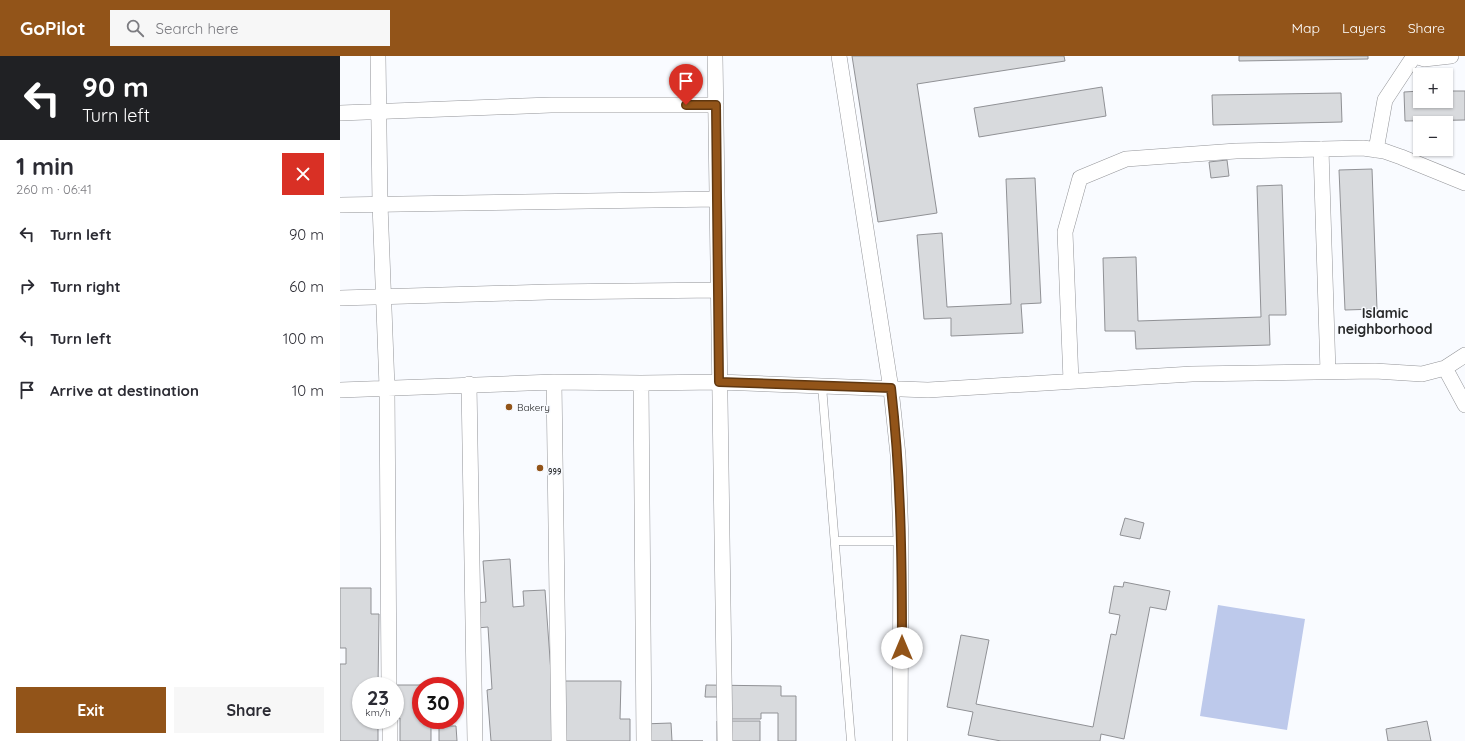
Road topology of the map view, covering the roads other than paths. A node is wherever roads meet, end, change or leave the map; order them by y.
1 (378, 56) edge
2 (715, 56) edge
3 (839, 56) edge
4 (1415, 56) edge
5 (1451, 56) edge
6 (716, 105) junction
7 (340, 112) edge
8 (378, 112) junction
9 (1321, 149) junction
10 (1376, 150) junction
11 (1465, 183) edge
12 (717, 199) junction
13 (380, 204) junction
14 (340, 205) edge
15 (718, 290) junction
16 (384, 297) junction
17 (340, 298) edge
18 (1465, 355) edge
19 (1445, 368) junction
20 (1328, 372) junction
21 (1071, 381) junction
22 (554, 382) junction
23 (719, 382) junction
24 (641, 383) junction
25 (470, 384) junction
26 (822, 386) junction
27 (387, 387) junction
28 (891, 388) junction
29 (340, 390) edge
30 (1465, 405) edge
31 (835, 541) junction
32 (901, 541) junction
33 (389, 677) edge
34 (390, 729) edge
35 (390, 741) edge
36 (475, 741) edge
37 (559, 741) edge
38 (644, 741) edge
39 (725, 741) edge
40 (851, 741) edge
41 (900, 741) edge

1 - 8 street
2 - 6 street
3 - 28 street
4 - 5 street
4 - 10 street
6 - 8 street
6 - 12 street
7 - 8 street
8 - 13 street
9 - 10 street
9 - 20 street
9 - 21 street
10 - 11 street
12 - 13 street
12 - 15 street
13 - 14 street
13 - 16 street
15 - 16 street
15 - 23 street
16 - 17 street
16 - 27 street
18 - 19 street
19 - 20 street
19 - 30 street
20 - 21 street
21 - 28 street
22 - 24 street
22 - 25 street
22 - 37 street
23 - 24 street
23 - 26 street
23 - 39 street
24 - 38 street
25 - 27 street
25 - 36 street
26 - 28 street
26 - 31 lane
27 - 29 street
27 - 33 street
28 - 32 street
31 - 32 lane
31 - 40 lane
32 - 41 street
34 - 35 street

